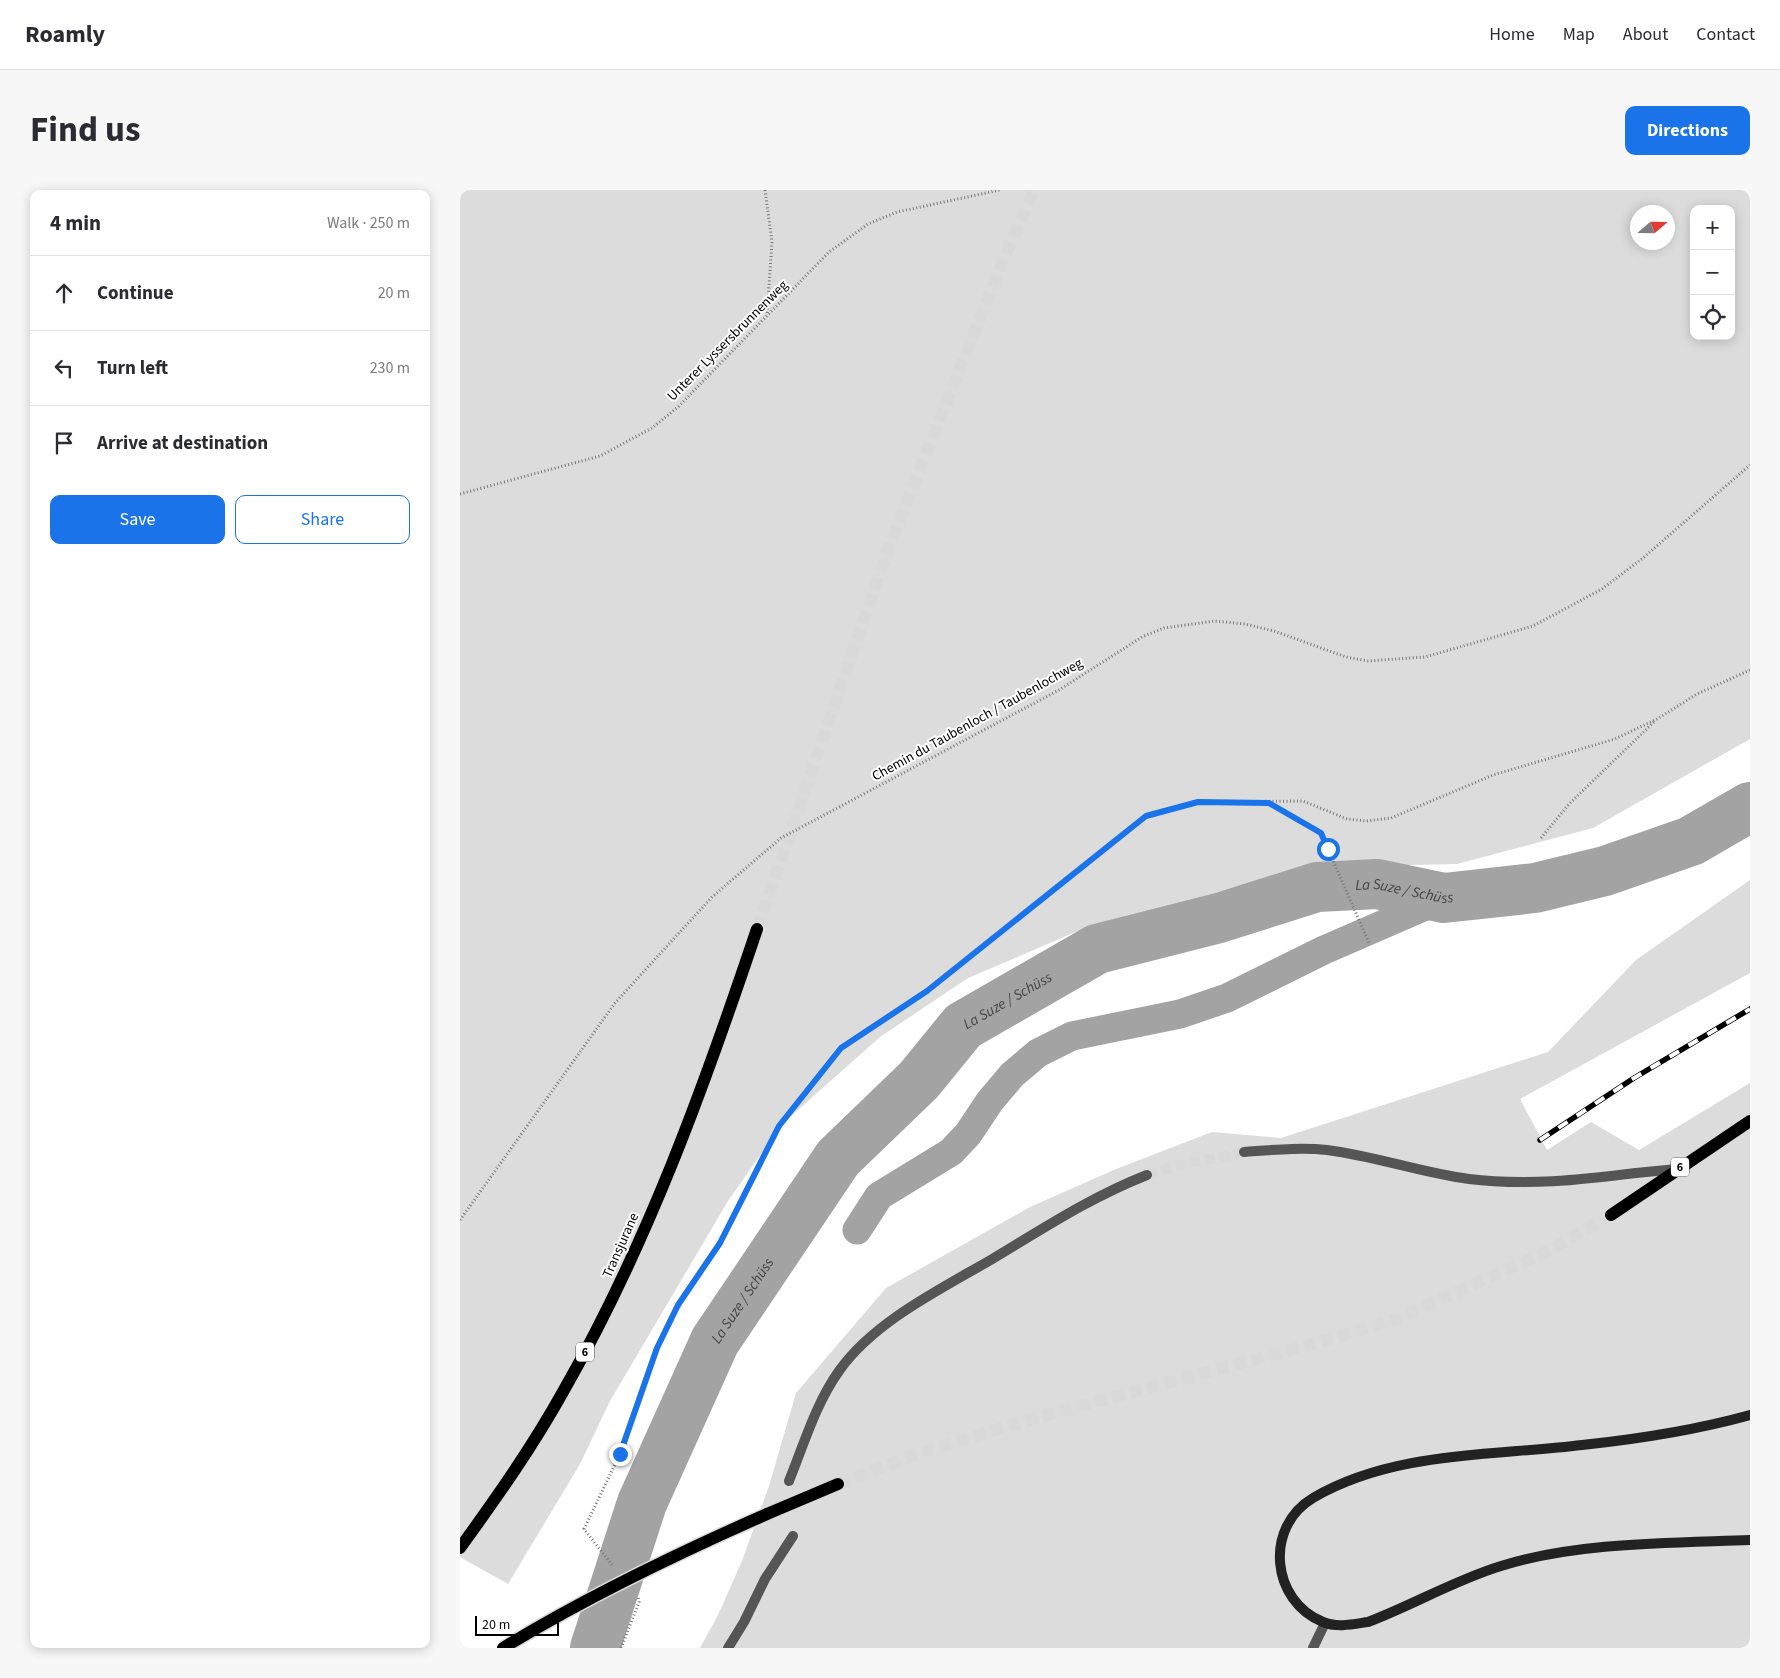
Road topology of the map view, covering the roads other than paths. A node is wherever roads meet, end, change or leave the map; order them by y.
1 (757, 929) tunnel mouth
2 (1750, 1121) edge
3 (1244, 1152) tunnel mouth
4 (1677, 1169) junction
5 (1147, 1175) tunnel mouth
6 (1611, 1215) tunnel mouth
7 (1750, 1415) edge
8 (789, 1481) dead end
9 (838, 1484) tunnel mouth
10 (793, 1536) dead end
11 (1750, 1540) edge
12 (460, 1548) edge
13 (1325, 1623) junction
14 (503, 1648) edge
15 (728, 1648) edge
16 (1313, 1648) edge

1 - 12 main road, Transjurane / 6
2 - 4 main road, 6
3 - 4 street
4 - 6 main road, 6
5 - 8 street
7 - 13 street
9 - 14 main road, bridge
10 - 15 street
11 - 13 street
13 - 16 street

